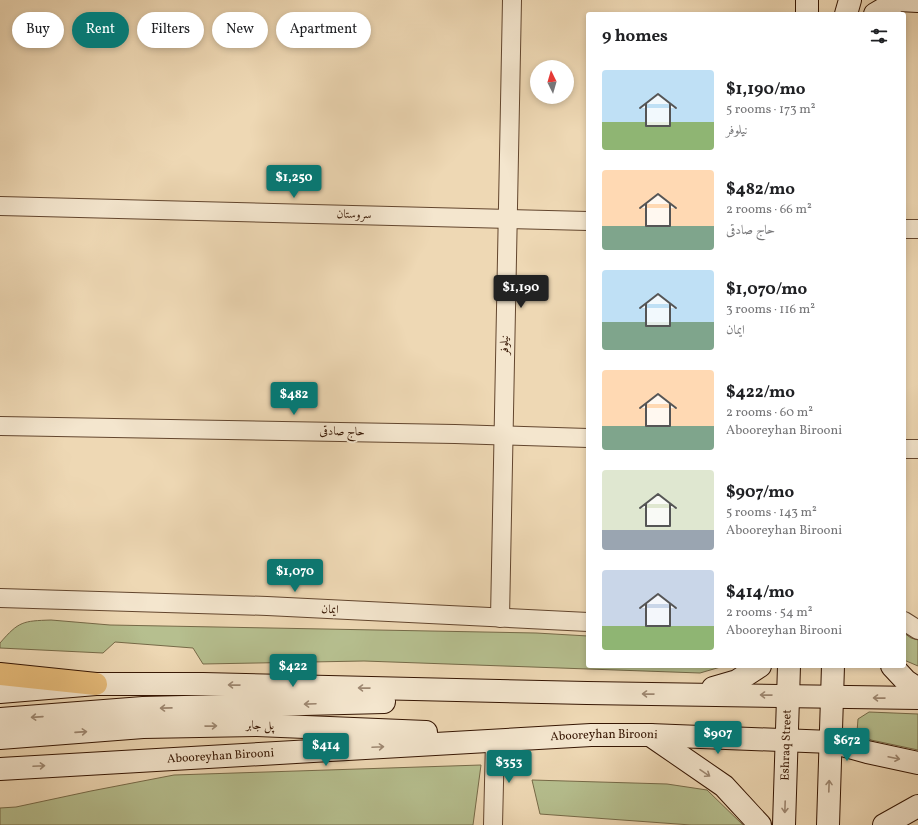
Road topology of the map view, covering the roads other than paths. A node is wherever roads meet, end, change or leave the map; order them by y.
1 (512, 0) edge
2 (807, 0) edge
3 (850, 0) edge
4 (918, 1) edge
5 (806, 12) edge
6 (847, 12) edge
7 (878, 12) edge
8 (0, 206) edge
9 (508, 219) junction
10 (586, 221) edge
11 (906, 229) edge
12 (918, 229) edge
13 (0, 426) edge
14 (504, 436) junction
15 (586, 438) edge
16 (906, 449) edge
17 (918, 449) edge
18 (0, 598) edge
19 (500, 618) junction
20 (586, 622) edge
21 (906, 622) edge
22 (918, 630) edge
23 (757, 668) edge
24 (789, 668) edge
25 (833, 668) edge
26 (894, 668) edge
27 (0, 674) edge
28 (96, 684) junction
29 (918, 689) edge
30 (0, 692) edge
31 (587, 693) junction
32 (687, 694) junction
33 (788, 695) junction
34 (833, 698) junction
35 (918, 698) edge
36 (0, 719) edge
37 (592, 735) junction
38 (650, 735) junction
39 (0, 738) edge
40 (787, 740) junction
41 (495, 741) junction
42 (831, 742) junction
43 (918, 763) edge
44 (0, 769) edge
45 (918, 806) edge
46 (493, 825) edge
47 (760, 825) edge
48 (784, 825) edge
49 (828, 825) edge
50 (884, 825) edge

1 - 9 street, نیلوفر
2 - 5 main road
3 - 6 main road
4 - 7 main road
8 - 9 street, سروستان
9 - 10 street, سروستان
9 - 14 street, نیلوفر
11 - 12 street
13 - 14 street, حاج صادقی
14 - 15 street, حاج صادقی
14 - 19 street, نیلوفر
16 - 17 street
18 - 19 street, ایمان
19 - 20 street, ایمان
21 - 22 street
23 - 32 main road
24 - 33 main road, Eshraq Street
25 - 34 main road
26 - 29 main road
27 - 28 main road
28 - 30 main road
31 -> 28 main road
32 -> 31 main road
31 -> 36 main road, پل جابر
33 -> 32 main road
33 - 34 main road
33 - 40 main road, Eshraq Street
35 -> 34 main road
34 - 42 main road
37 - 38 main road, Abooreyhan Birooni
39 -> 37 main road, پل جابر
37 - 41 main road, Abooreyhan Birooni
38 - 40 main road, Abooreyhan Birooni
38 -> 47 main road
40 - 42 main road, Abooreyhan Birooni
40 -> 48 main road, Eshraq Street
44 -> 41 main road, Abooreyhan Birooni
41 - 46 street
42 -> 43 main road, Abooreyhan Birooni
49 -> 42 main road
45 - 50 main road

